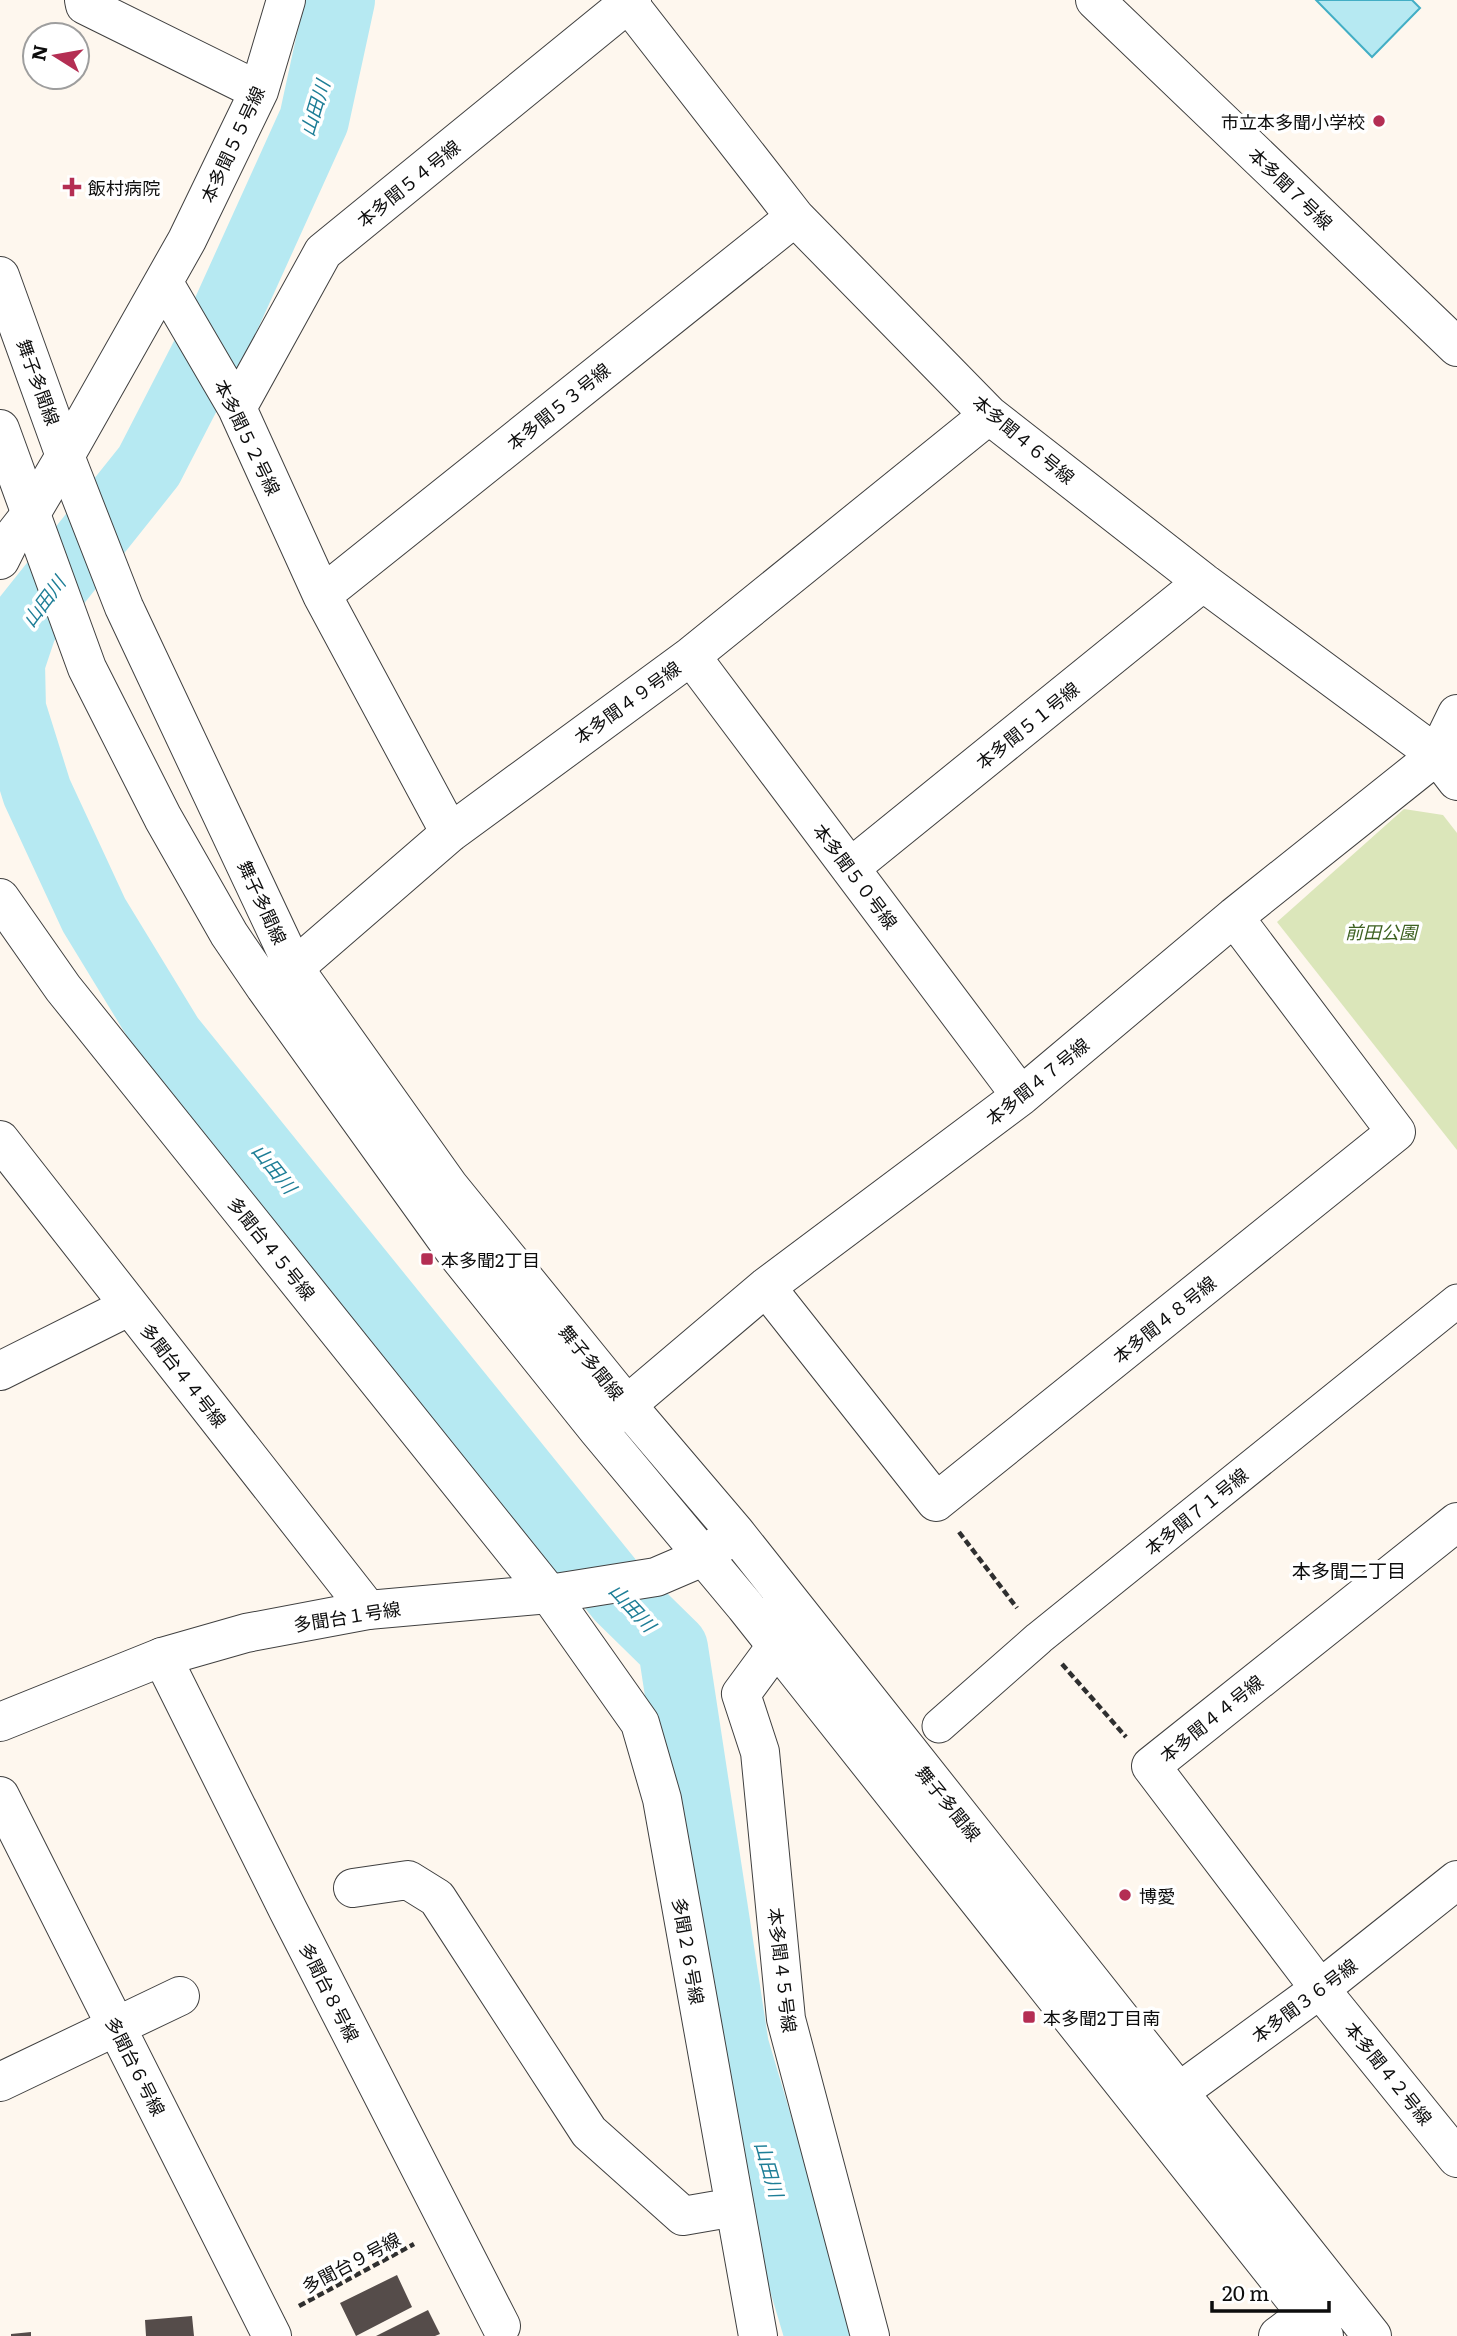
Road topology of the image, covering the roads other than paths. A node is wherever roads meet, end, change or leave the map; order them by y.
1 (84, 0) edge
2 (286, 0) edge
3 (1095, 0) edge
4 (629, 1) edge
5 (259, 92) junction
6 (795, 217) junction
7 (0, 276) edge
8 (164, 283) junction
9 (1457, 347) edge
10 (237, 408) junction
11 (989, 415) junction
12 (0, 429) edge
13 (65, 456) junction
14 (10, 536) edge
15 (1203, 582) junction
16 (322, 595) junction
17 (691, 656) junction
18 (1457, 714) edge
19 (1447, 768) edge
20 (450, 833) junction
21 (850, 868) junction
22 (0, 898) edge
23 (1234, 917) junction
24 (279, 978) junction
25 (1021, 1096) junction
26 (0, 1140) edge
27 (766, 1287) junction
28 (1457, 1301) edge
29 (130, 1306) junction
30 (0, 1371) edge
31 (626, 1404) junction
32 (598, 1430) junction
33 (1457, 1522) edge
34 (734, 1532) junction
35 (705, 1556) junction
36 (549, 1594) junction
37 (368, 1610) junction
38 (790, 1633) junction
39 (162, 1657) junction
40 (0, 1722) edge
41 (939, 1726) dead end
42 (0, 1796) edge
43 (1457, 1880) edge
44 (353, 1888) dead end
45 (1320, 1989) junction
46 (180, 1996) dead end
47 (117, 2028) junction
48 (0, 2082) edge
49 (1180, 2092) junction
50 (1148, 2114) junction
51 (1457, 2158) edge
52 (735, 2207) junction
53 (1333, 2287) junction
54 (500, 2326) dead end
55 (1303, 2329) edge
56 (269, 2330) edge
57 (758, 2336) edge
58 (870, 2336) edge
59 (1372, 2336) edge

1 - 5 street
2 - 5 street, 本多聞５５号線
3 - 9 street, 本多聞７号線
4 - 6 street, 本多聞４６号線
4 - 10 street, 本多聞５４号線
5 - 8 street, 本多聞５５号線
6 - 11 street, 本多聞４６号線
6 - 16 street, 本多聞５３号線
7 - 13 street, 舞子多聞線
8 - 10 street, 本多聞５２号線
8 - 13 street
10 - 16 street, 本多聞５２号線
11 - 15 street, 本多聞４６号線
11 - 17 street, 本多聞４９号線
12 - 14 street, 舞子多聞線
13 - 14 street
13 - 24 street, 舞子多聞線
14 - 24 street, 舞子多聞線
15 - 19 street, 本多聞４６号線
15 - 21 street, 本多聞５１号線
16 - 20 street, 本多聞５２号線
17 - 20 street, 本多聞４９号線
17 - 21 street, 本多聞５０号線
18 - 19 street, 本多聞４７号線
19 - 23 street, 本多聞４７号線
20 - 24 street, 本多聞４９号線
21 - 25 street, 本多聞５０号線
22 - 36 street, 多聞台４５号線
23 - 25 street, 本多聞４７号線
23 - 27 street, 本多聞４８号線
24 - 31 street, 舞子多聞線
24 - 32 street, 舞子多聞線
25 - 27 street, 本多聞４７号線
26 - 29 street, 多聞台４４号線
27 - 31 street, 本多聞４７号線
28 - 41 street, 本多聞７１号線
29 - 30 street
29 - 37 street, 多聞台４４号線
31 - 32 street, 本多聞４７号線
31 - 34 street, 舞子多聞線
32 - 35 street, 舞子多聞線
33 - 45 street, 本多聞４４号線
34 - 35 street, 多聞台１号線
34 - 38 street, 舞子多聞線
35 - 36 street, 多聞台１号線
35 - 38 street, 舞子多聞線
36 - 37 street, 多聞台１号線
36 - 52 street, 多聞２６号線
37 - 39 street, 多聞台１号線
38 - 49 street, 舞子多聞線
38 - 50 street, 舞子多聞線
38 - 58 street, 本多聞４５号線
39 - 40 street, 多聞台１号線
39 - 54 street, 多聞台８号線
42 - 47 street, 多聞台６号線
43 - 45 street, 本多聞３６号線
44 - 52 street
45 - 49 street, 本多聞３６号線
45 - 51 street, 本多聞４２号線
46 - 47 street
47 - 48 street
47 - 56 street, 多聞台６号線
49 - 50 street, 本多聞３６号線
49 - 53 street, 舞子多聞線
50 - 55 street, 舞子多聞線
52 - 57 street, 多聞２６号線
53 - 55 street
53 - 59 street, 舞子多聞線

